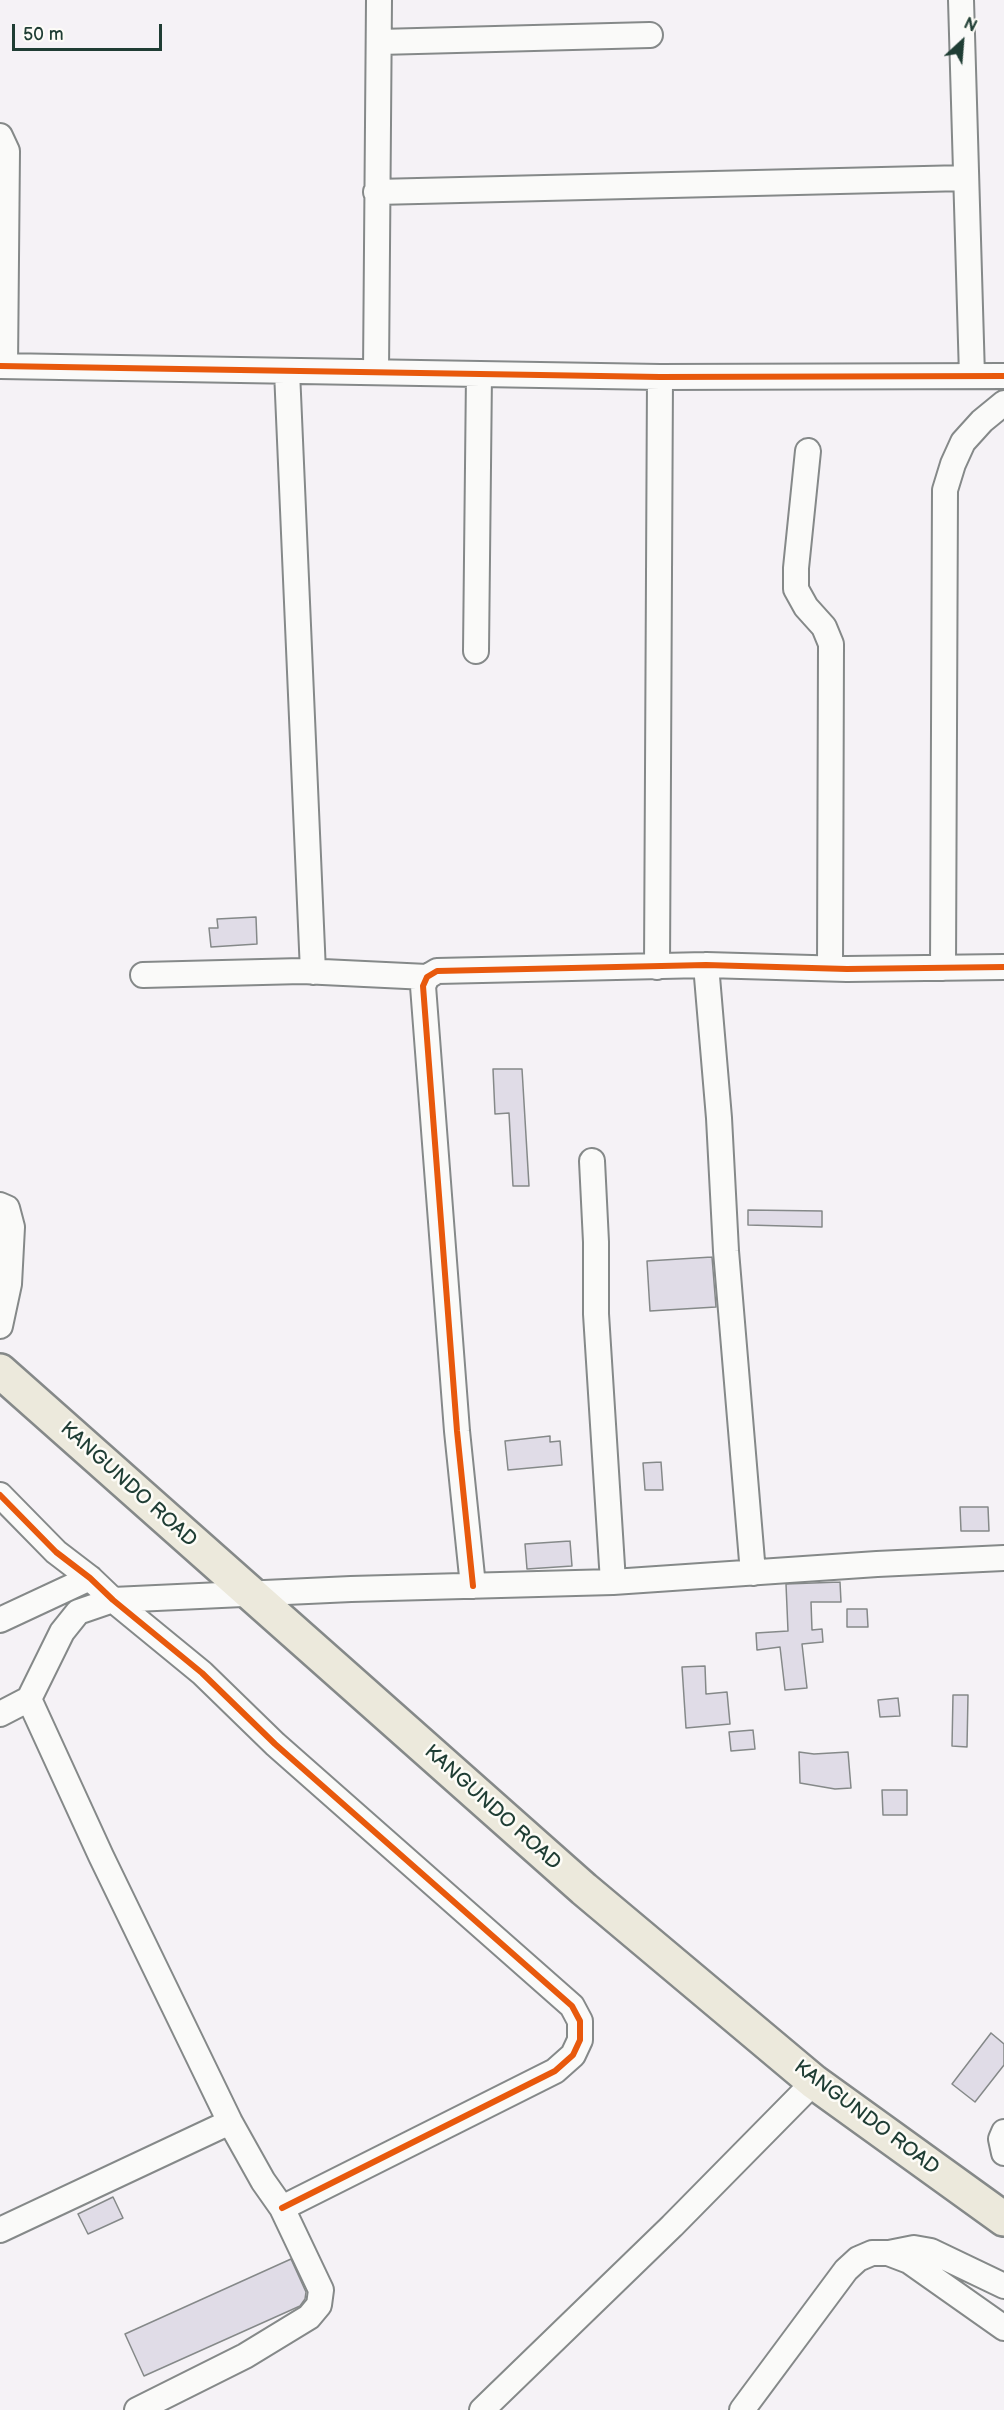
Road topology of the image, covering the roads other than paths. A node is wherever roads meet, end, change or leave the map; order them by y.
1 (379, 0) edge
2 (961, 0) edge
3 (650, 35) dead end
4 (379, 42) junction
5 (0, 136) edge
6 (966, 178) junction
7 (376, 192) junction
8 (3, 366) edge
9 (287, 371) junction
10 (376, 372) junction
11 (479, 374) junction
12 (972, 376) junction
13 (1004, 376) edge
14 (660, 377) junction
15 (1004, 402) edge
16 (808, 451) dead end
17 (476, 651) dead end
18 (706, 965) junction
19 (657, 967) junction
20 (1004, 967) edge
21 (830, 968) junction
22 (943, 968) junction
23 (313, 972) junction
24 (143, 975) dead end
25 (427, 977) junction
26 (592, 1161) dead end
27 (0, 1205) edge
28 (0, 1326) edge
29 (0, 1371) edge
30 (0, 1495) edge
31 (1004, 1558) edge
32 (753, 1573) junction
33 (90, 1578) junction
34 (613, 1582) junction
35 (473, 1586) junction
36 (251, 1594) junction
37 (112, 1600) junction
38 (0, 1620) edge
39 (29, 1699) junction
40 (0, 1714) edge
41 (814, 2082) junction
42 (230, 2122) junction
43 (1004, 2132) edge
44 (1004, 2153) edge
45 (282, 2208) junction
46 (1004, 2219) edge
47 (0, 2230) edge
48 (888, 2253) junction
49 (1004, 2286) edge
50 (1004, 2328) edge
51 (137, 2410) edge
52 (482, 2410) edge
53 (742, 2410) edge

1 - 4 street
2 - 6 street
3 - 4 street
4 - 7 street
5 - 8 street
6 - 7 street
6 - 12 street
7 - 10 street
8 - 9 street
9 - 10 street
9 - 23 street
10 - 11 street
11 - 14 street
11 - 17 street
12 - 13 street
12 - 14 street
14 - 19 street
15 - 22 street
16 - 21 street
18 - 19 street
18 - 21 street
18 - 32 street
19 - 25 street
20 - 22 street
21 - 22 street
23 - 24 street
23 - 25 street
25 - 35 street
26 - 34 street
27 - 28 street
29 - 36 highway, KANGUNDO ROAD
30 - 33 street
31 - 32 street
32 - 34 street
33 - 37 street
33 - 38 street
34 - 35 street
35 - 36 street
36 - 37 street
36 - 41 highway, KANGUNDO ROAD
37 - 39 street
37 - 45 street
39 - 40 street
39 - 42 street
41 - 46 highway, KANGUNDO ROAD
41 - 52 street
42 - 45 street
42 - 47 street
43 - 44 street
45 - 51 street
48 - 49 street
48 - 50 street
48 - 53 street

